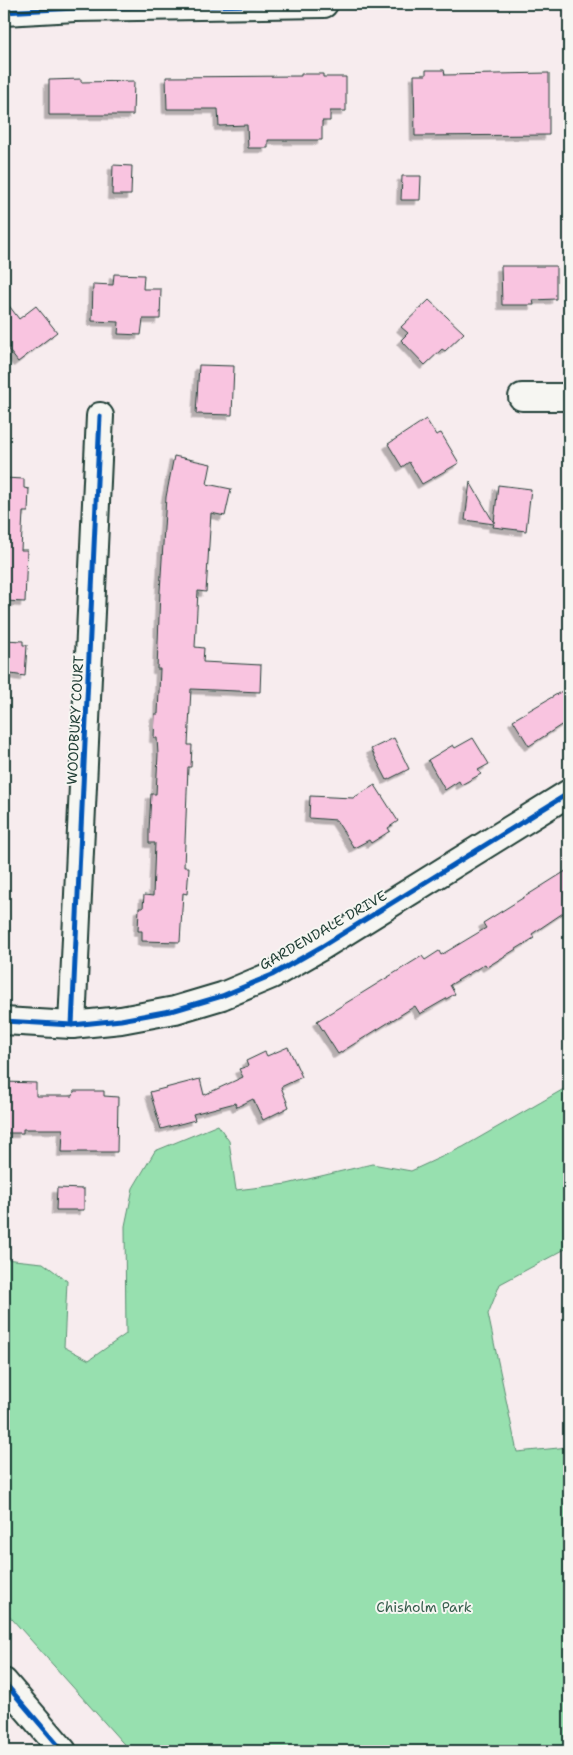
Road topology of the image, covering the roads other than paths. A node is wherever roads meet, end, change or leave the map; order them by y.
1 (324, 4) edge
2 (4, 12) edge
3 (569, 397) edge
4 (522, 398) dead end
5 (100, 416) dead end
6 (569, 793) edge
7 (4, 1021) edge
8 (72, 1025) junction
9 (4, 1682) edge
10 (63, 1751) edge

1 - 2 street
3 - 4 street
5 - 8 street, WOODBURY COURT
6 - 8 street, GARDENDALE DRIVE
7 - 8 street, GARDENDALE DRIVE
9 - 10 street

